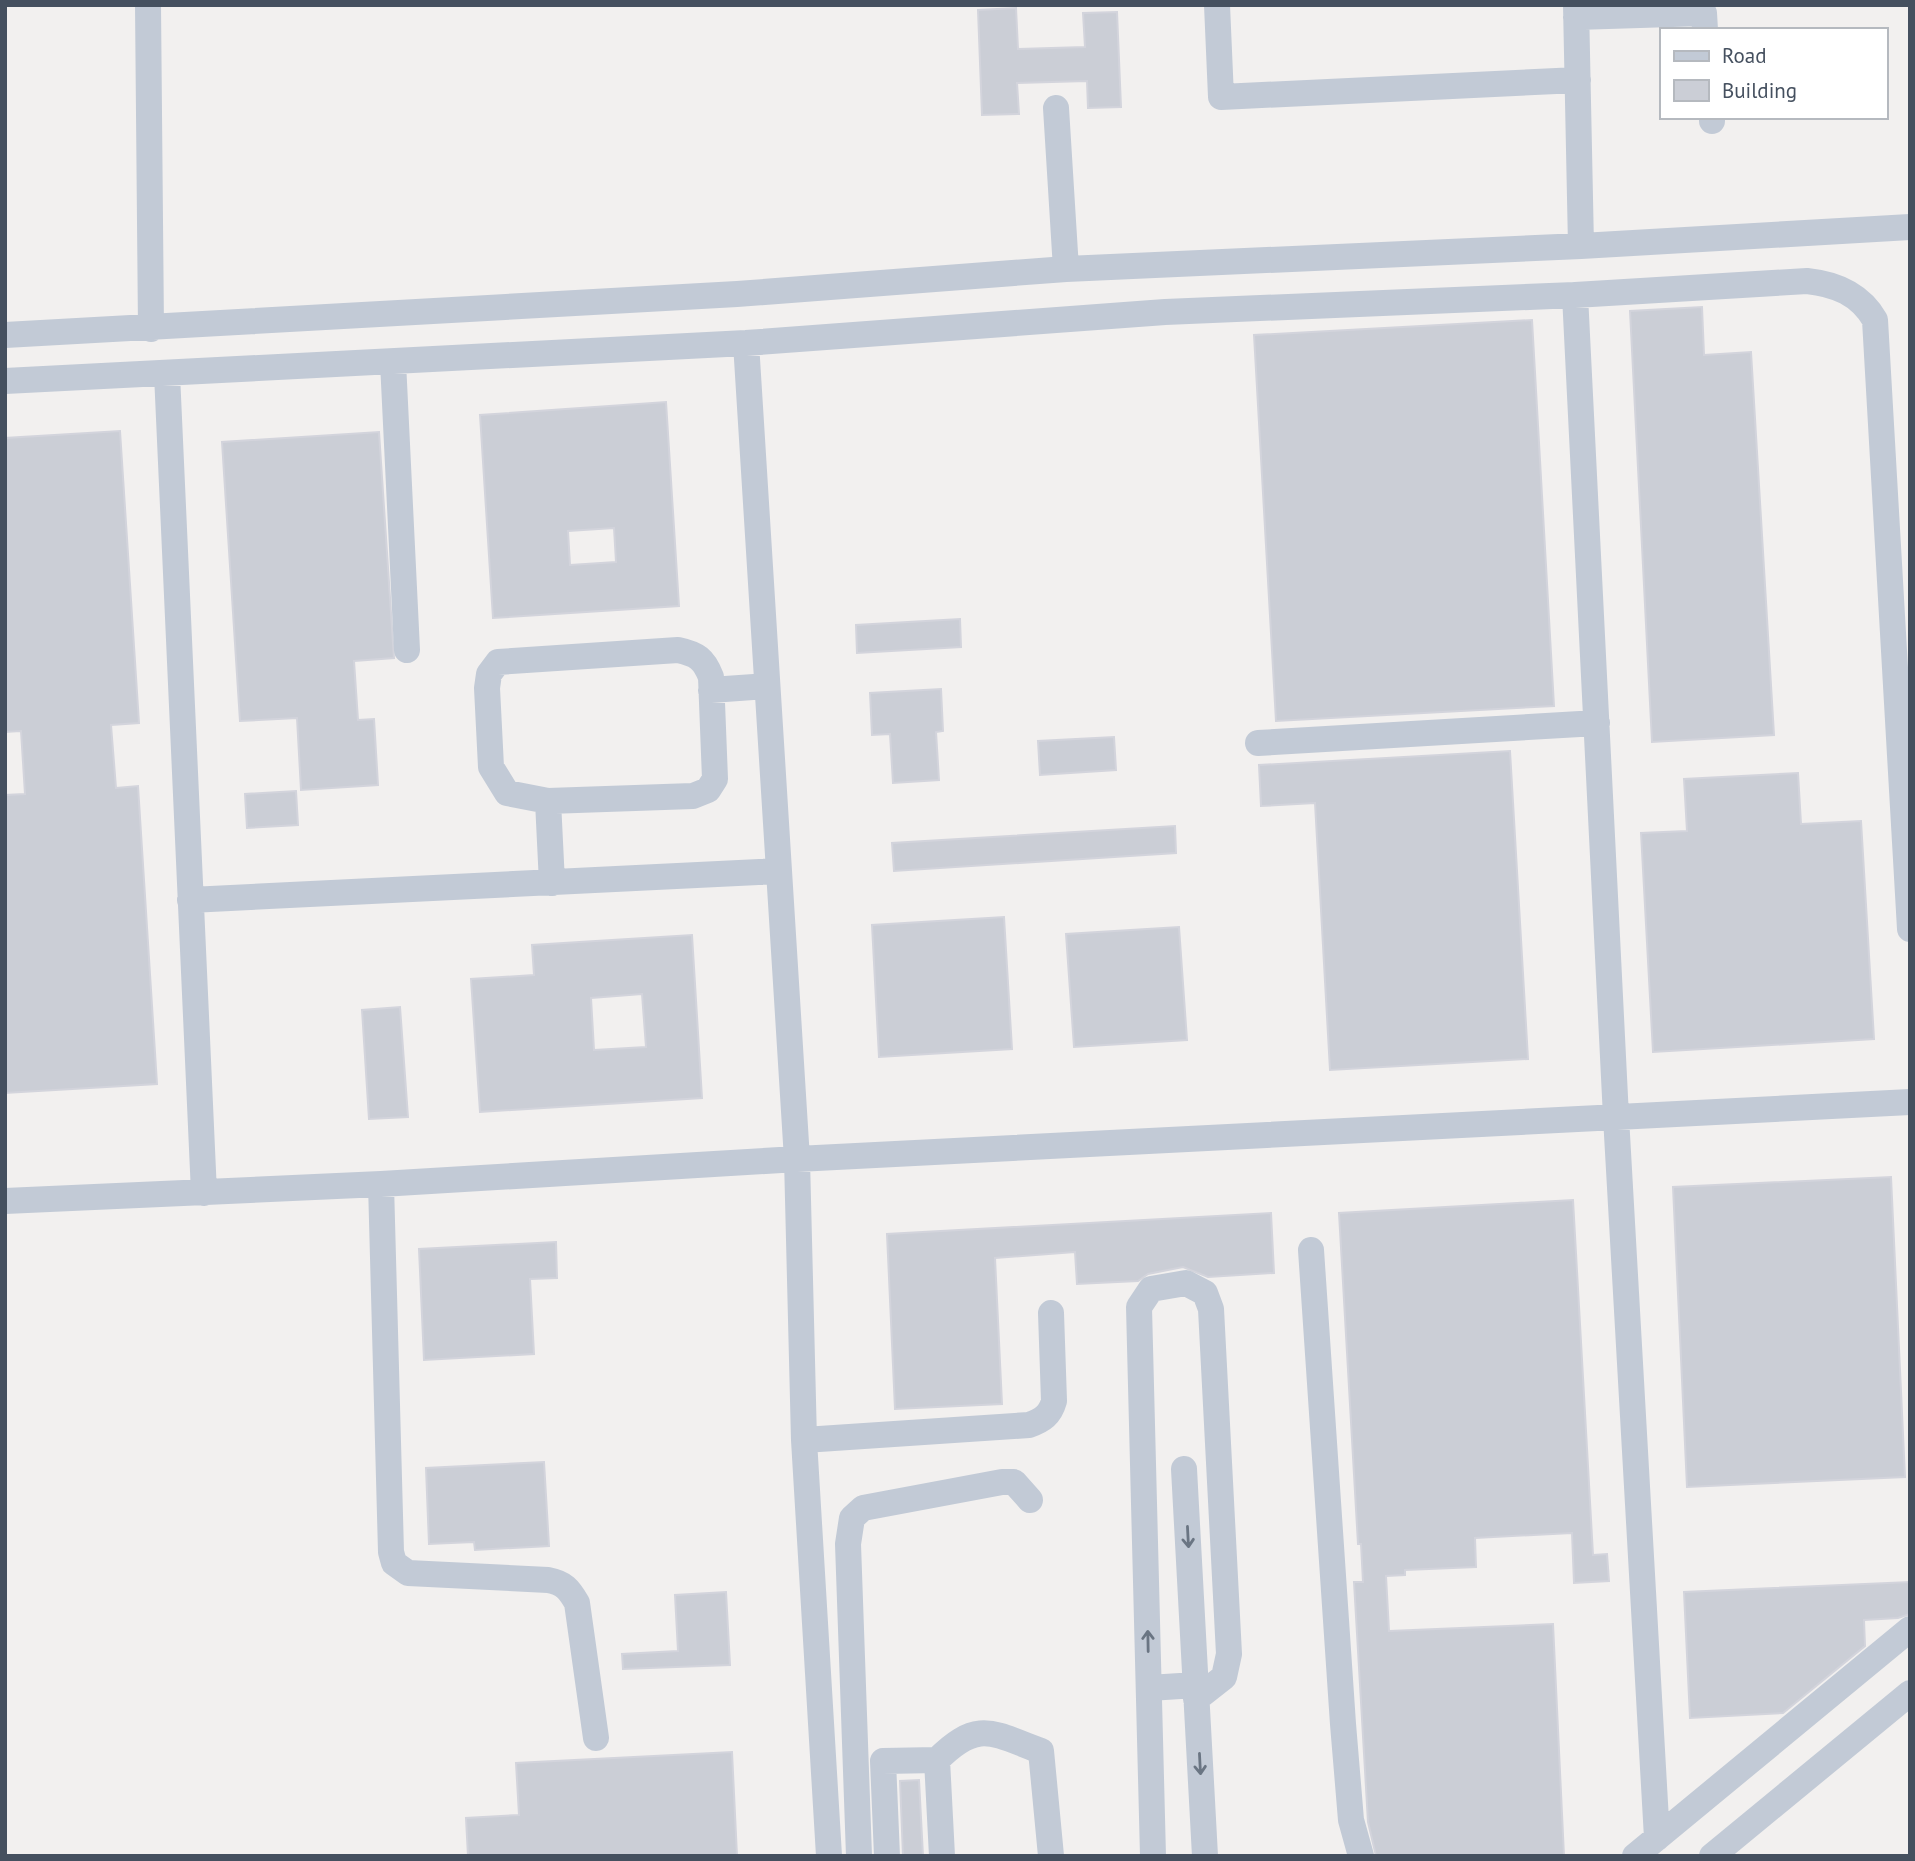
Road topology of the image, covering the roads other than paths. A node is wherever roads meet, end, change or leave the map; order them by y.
1 (148, 5) edge
2 (1217, 5) edge
3 (1576, 11) edge
4 (1705, 28) edge
5 (1578, 80) junction
6 (1056, 108) dead end
7 (1910, 227) edge
8 (1581, 246) junction
9 (1066, 269) junction
10 (1575, 295) junction
11 (151, 329) junction
12 (5, 335) edge
13 (746, 343) junction
14 (393, 362) junction
15 (167, 374) junction
16 (5, 381) edge
17 (407, 650) dead end
18 (767, 686) junction
19 (711, 690) junction
20 (1597, 723) junction
21 (1258, 743) dead end
22 (548, 801) junction
23 (779, 871) junction
24 (552, 883) junction
25 (190, 900) junction
26 (1910, 929) edge
27 (1910, 1101) edge
28 (1616, 1117) junction
29 (797, 1159) junction
30 (381, 1184) junction
31 (204, 1193) junction
32 (5, 1201) edge
33 (1311, 1250) dead end
34 (1051, 1313) dead end
35 (804, 1440) junction
36 (1219, 1466) junction
37 (1184, 1469) junction
38 (1144, 1472) junction
39 (1030, 1500) dead end
40 (1910, 1629) edge
41 (1149, 1688) junction
42 (1196, 1692) junction
43 (1910, 1693) edge
44 (596, 1738) dead end
45 (937, 1760) junction
46 (1657, 1838) junction
47 (829, 1856) edge
48 (859, 1856) edge
49 (887, 1856) edge
50 (942, 1856) edge
51 (1051, 1856) edge
52 (1153, 1856) edge
53 (1205, 1856) edge
54 (1361, 1856) edge
55 (1635, 1856) edge
56 (1712, 1856) edge

1 - 11 street
2 - 5 street
3 - 4 street
3 - 5 street
5 - 8 street
6 - 9 street
7 - 8 street
8 - 9 street
9 - 11 street
10 - 13 street
10 - 20 street
10 - 26 street
11 - 12 street
13 - 14 street
13 - 18 street
14 - 15 street
14 - 17 street
15 - 16 street
15 - 25 street
18 - 19 street
18 - 23 street
19 - 22 street
19 - 22 street
20 - 21 street
20 - 28 street
22 - 24 street
23 - 24 street
23 - 29 street
24 - 25 street
25 - 31 street
27 - 28 street
28 - 29 street
28 - 46 street
29 - 30 street
29 - 35 street
30 - 31 street
30 - 44 street
31 - 32 street
33 - 54 street
34 - 35 street
35 - 47 street
36 - 37 street
36 - 38 street
36 - 42 street
37 - 38 street
37 -> 42 street
41 -> 38 street
39 - 48 street
40 - 46 street
41 - 42 street
41 - 52 street
42 -> 53 street
43 - 56 street
45 - 49 street
45 - 50 street
45 - 51 street
46 - 55 street

